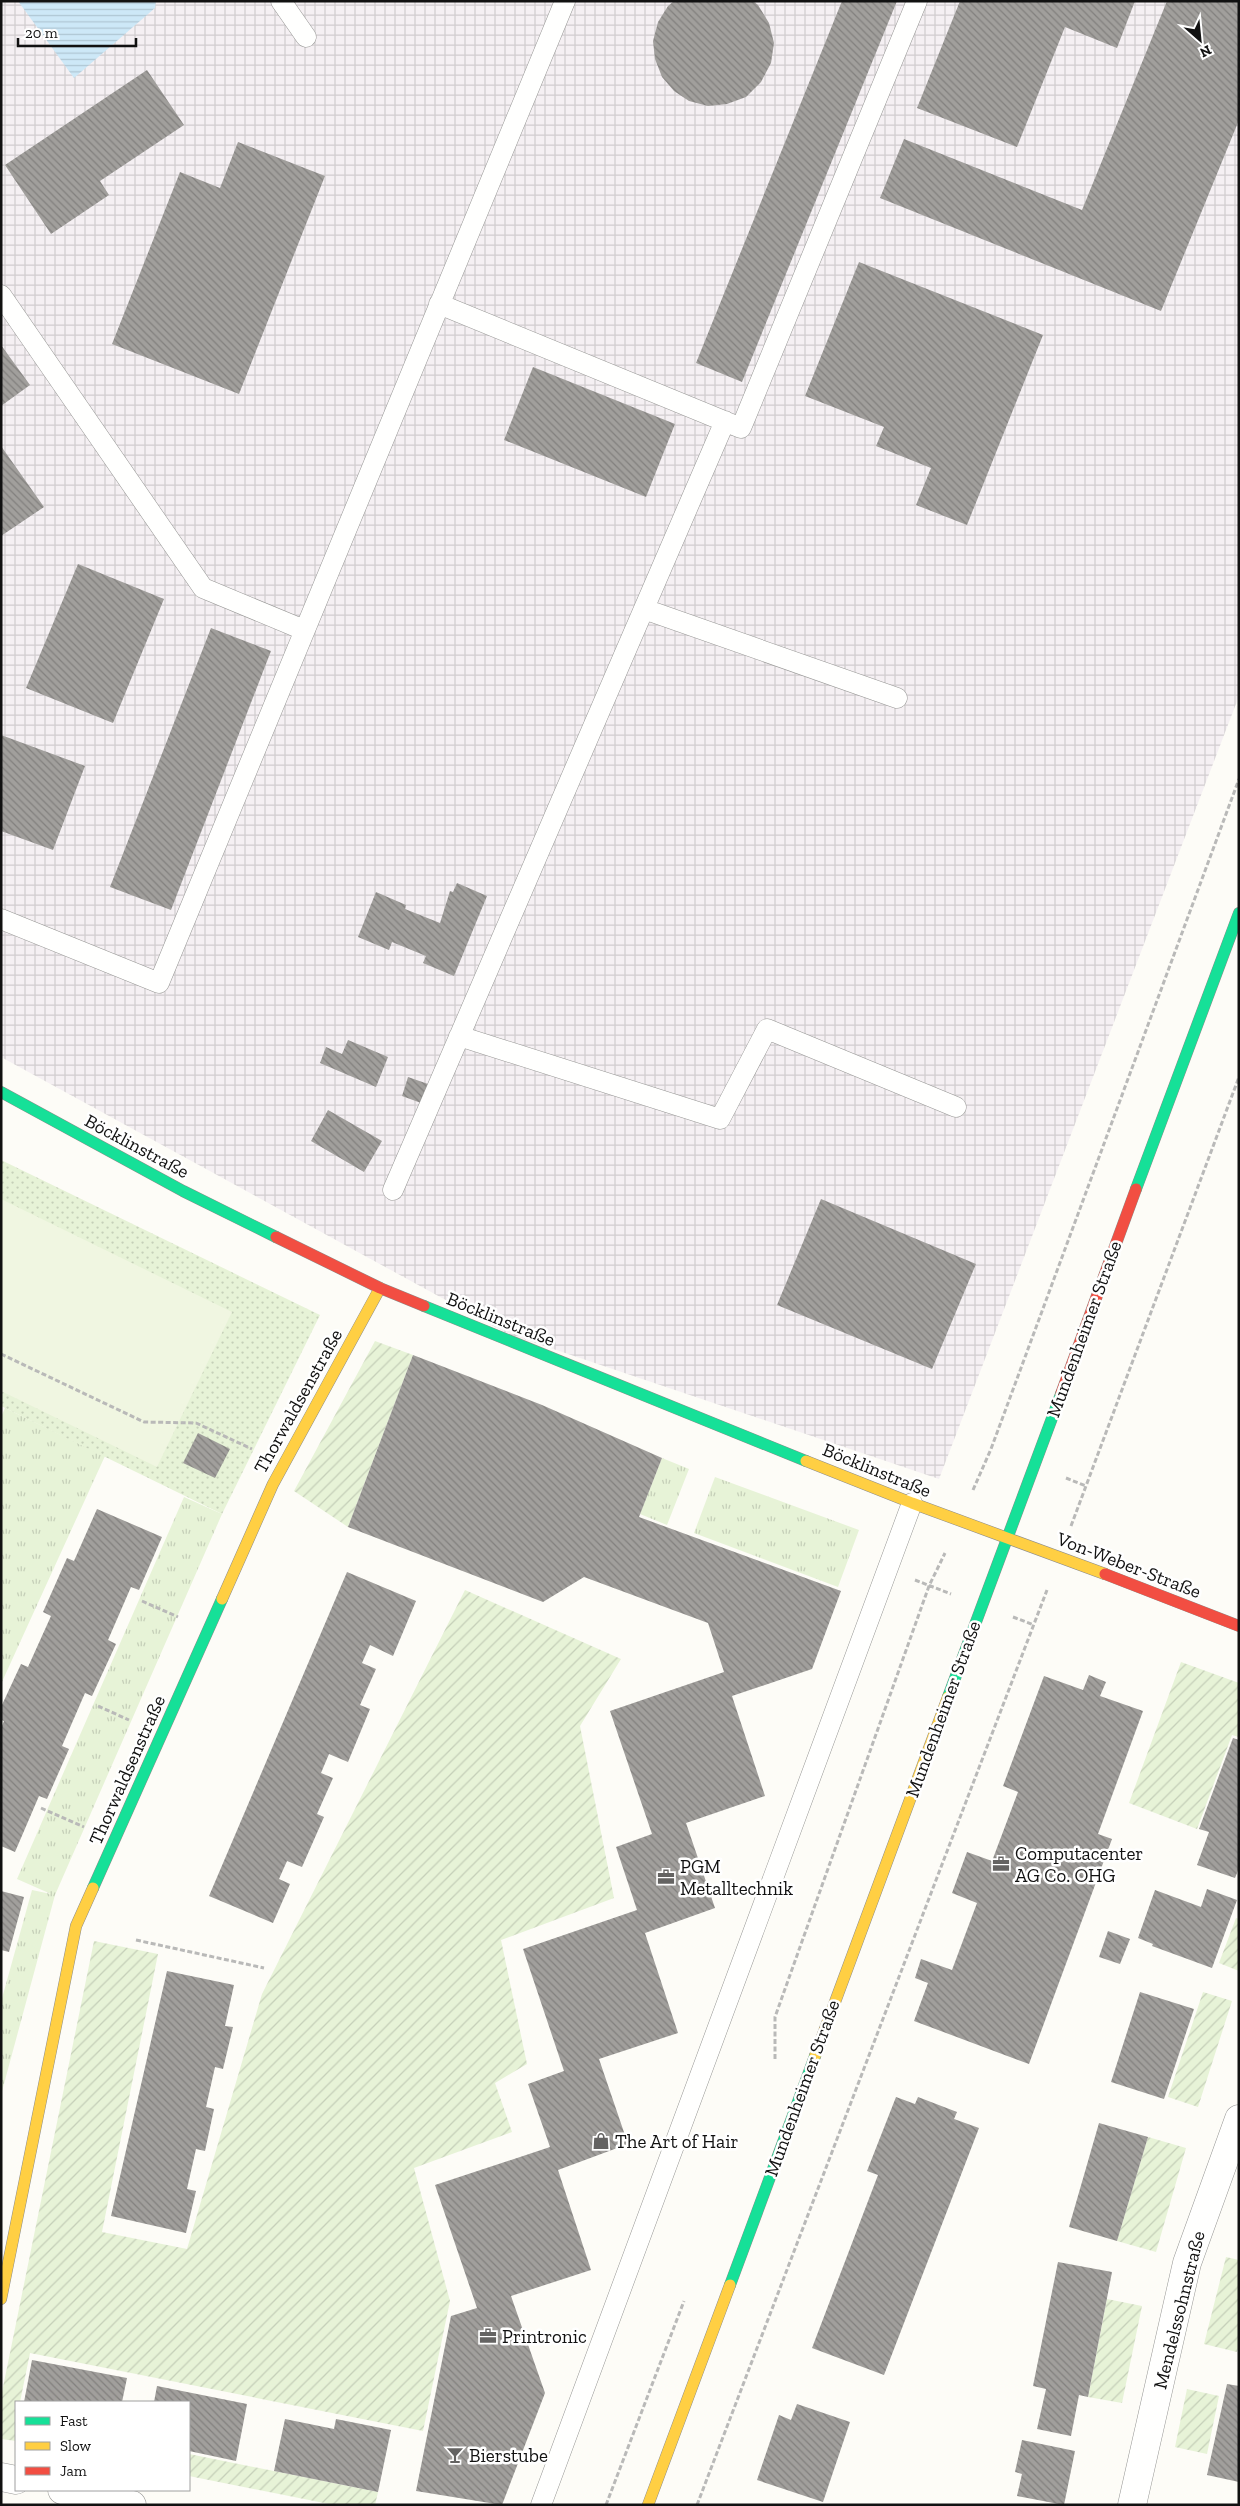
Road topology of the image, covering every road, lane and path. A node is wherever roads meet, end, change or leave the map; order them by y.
1 (281, 1) edge
2 (565, 1) edge
3 (917, 1) edge
4 (306, 37) dead end
5 (1, 295) edge
6 (439, 304) junction
7 (724, 422) junction
8 (644, 609) junction
9 (304, 630) junction
10 (897, 698) dead end
11 (1239, 779) edge
12 (1239, 913) edge
13 (1, 918) edge
14 (459, 1036) junction
15 (1239, 1077) edge
16 (1, 1092) edge
17 (956, 1107) dead end
18 (392, 1190) dead end
19 (380, 1288) junction
20 (1, 1354) edge
21 (284, 1464) junction
22 (912, 1503) junction
23 (959, 1521) junction
24 (1006, 1539) junction
25 (1060, 1557) junction
26 (1239, 1626) edge
27 (41, 1808) dead end
28 (114, 1840) junction
29 (136, 1940) dead end
30 (264, 1968) dead end
31 (775, 2064) dead end
32 (1239, 2119) edge
33 (687, 2293) dead end
34 (1, 2299) edge
35 (1, 2477) edge
36 (15, 2480) edge
37 (67, 2491) edge
38 (132, 2505) edge
39 (541, 2505) edge
40 (606, 2505) edge
41 (648, 2505) edge
42 (697, 2505) edge
43 (1132, 2505) edge

1 - 4 lane
2 - 6 lane
3 - 7 lane
5 - 9 lane
6 - 7 lane
6 - 9 lane
7 - 8 lane
8 - 10 lane
8 - 14 lane
9 - 13 lane
11 - 23 path
12 - 24 street, Mundenheimer Straße
14 - 17 lane
14 - 18 lane
15 - 25 path
16 - 19 street, Böcklinstraße
19 - 21 street, Thorwaldsenstraße
19 - 22 street, Böcklinstraße
20 - 21 path
21 - 28 street, Thorwaldsenstraße
22 - 23 street, Böcklinstraße
22 - 39 lane
23 - 24 street, Böcklinstraße
23 - 31 path
24 - 25 street, Von-Weber-Straße
24 - 41 street, Mundenheimer Straße
25 - 26 street, Von-Weber-Straße
25 - 42 path
27 - 28 path
28 - 34 street, Thorwaldsenstraße
29 - 30 path
32 - 43 street, Mendelssohnstraße
33 - 40 path
35 - 36 street
37 - 38 street

